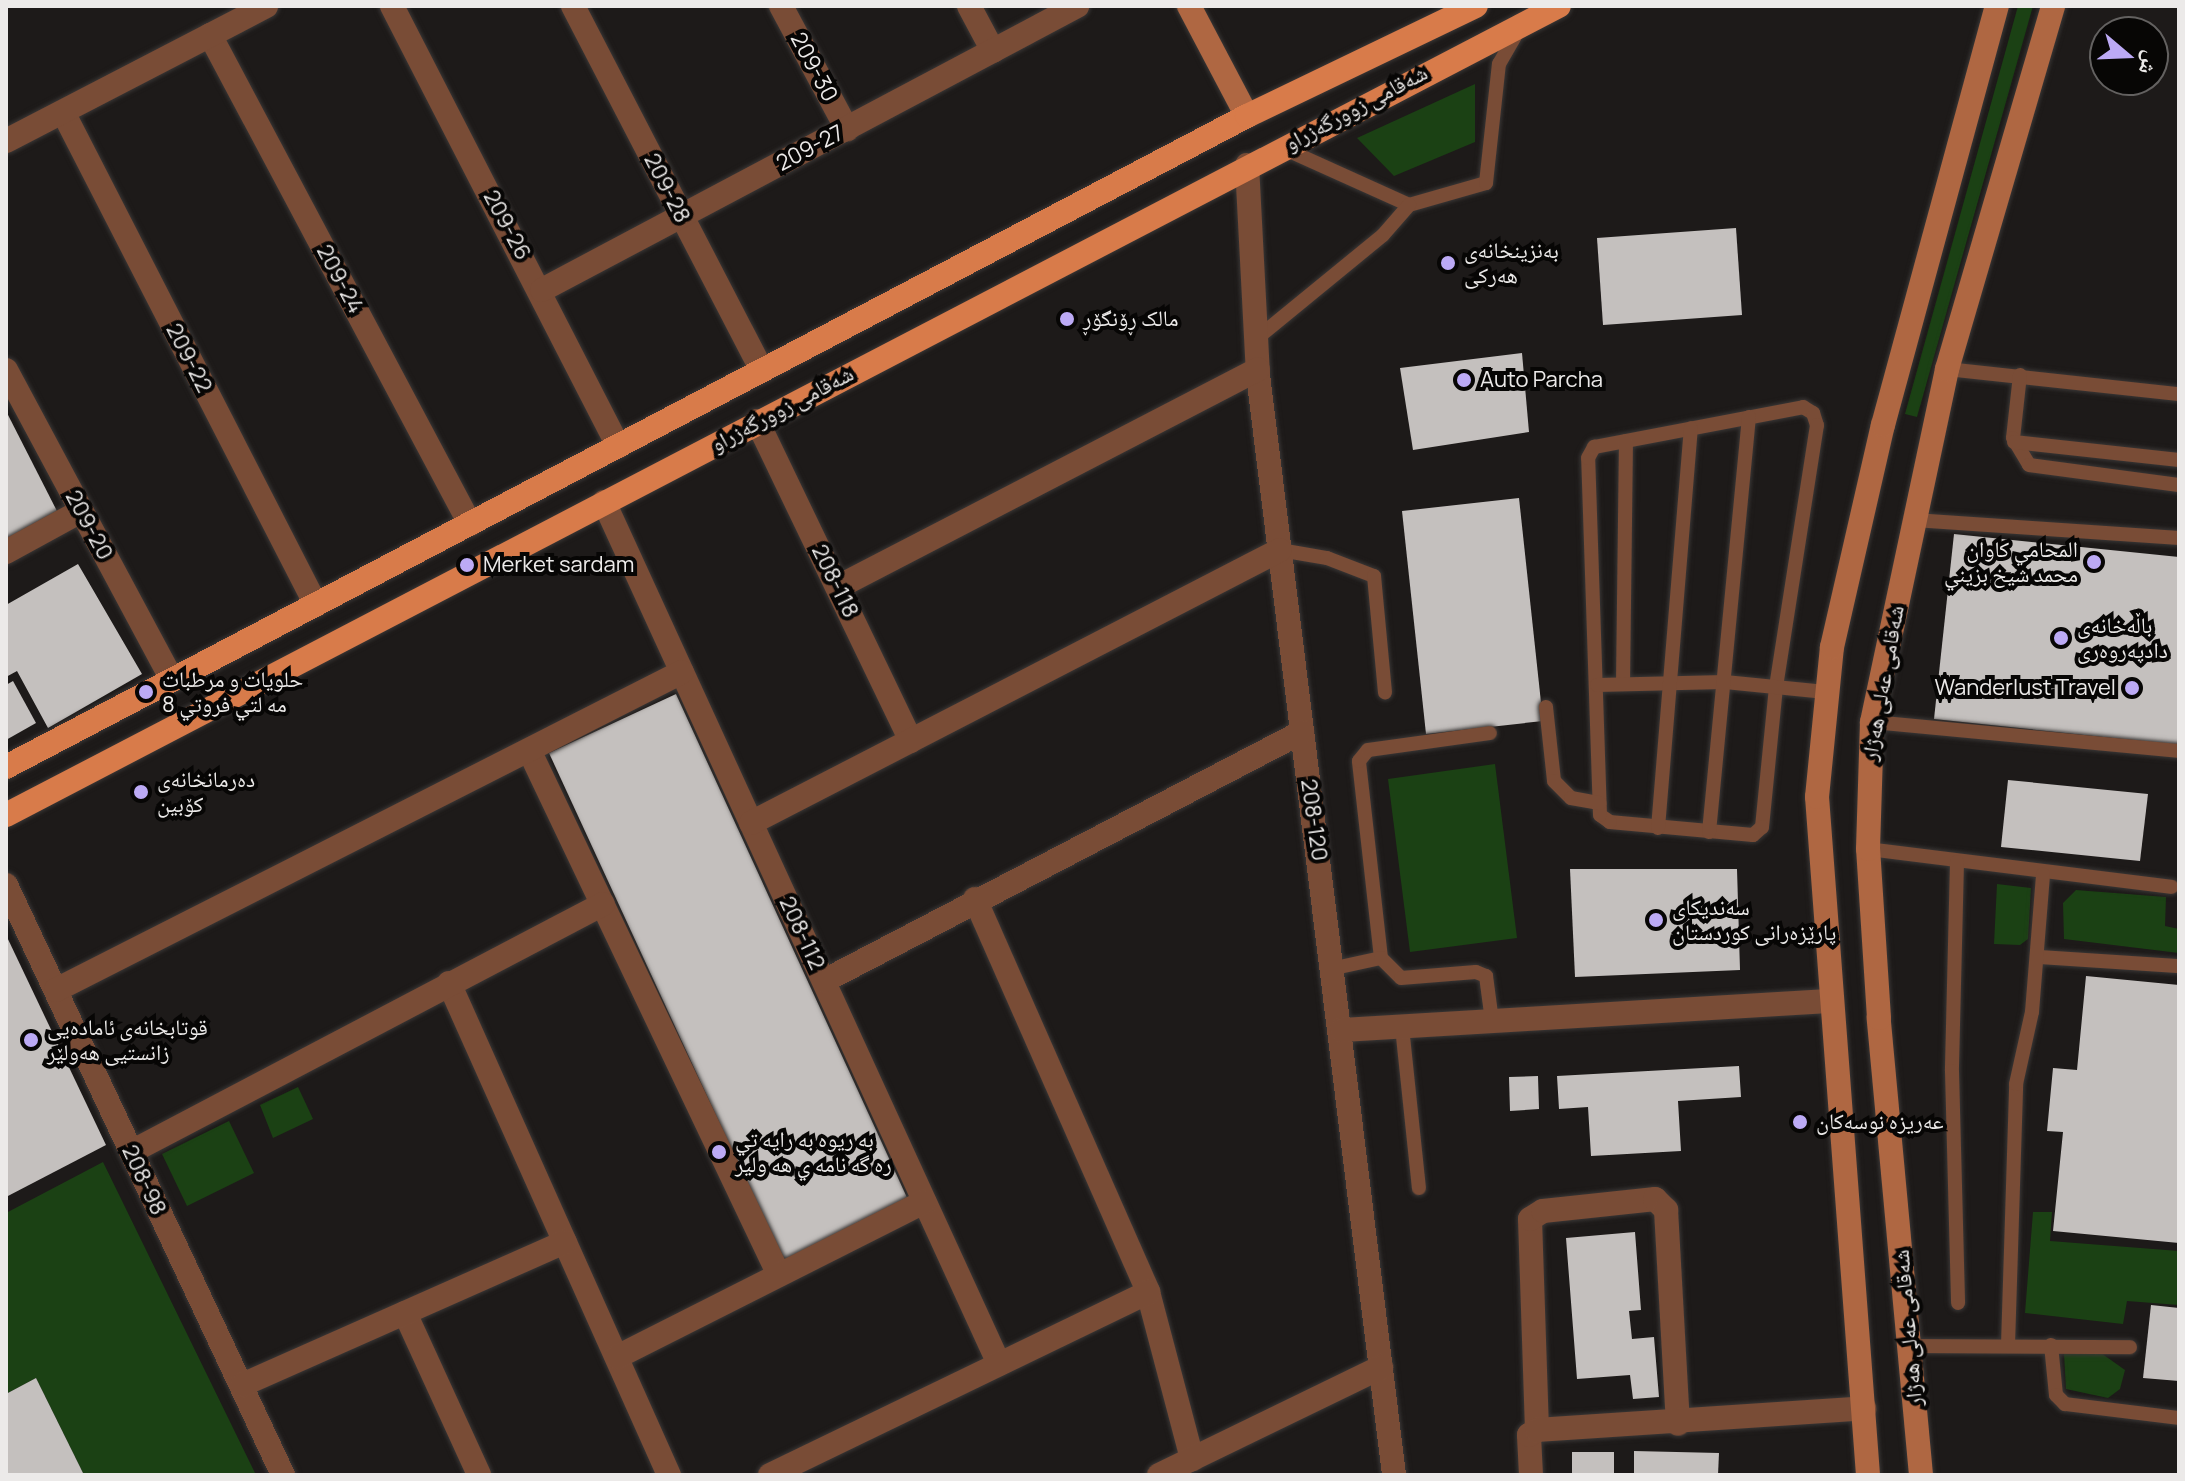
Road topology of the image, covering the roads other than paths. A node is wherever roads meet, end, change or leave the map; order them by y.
1 (266, 6) edge
2 (392, 6) edge
3 (573, 6) edge
4 (781, 6) edge
5 (969, 6) edge
6 (1077, 6) edge
7 (1189, 6) edge
8 (1476, 6) edge
9 (1559, 6) edge
10 (1997, 6) edge
11 (2053, 6) edge
12 (1522, 24) junction
13 (210, 35) junction
14 (993, 51) junction
15 (63, 112) junction
16 (1247, 116) junction
17 (847, 129) junction
18 (6, 141) edge
19 (1281, 147) junction
20 (1247, 165) junction
21 (1409, 205) junction
22 (682, 216) junction
23 (542, 290) junction
24 (1256, 339) junction
25 (1258, 369) junction
26 (1947, 369) junction
27 (6, 370) edge
28 (762, 370) junction
29 (2020, 375) junction
30 (2179, 394) edge
31 (1749, 417) junction
32 (757, 421) junction
33 (1691, 428) junction
34 (1626, 441) junction
35 (2014, 442) junction
36 (618, 446) junction
37 (2179, 460) edge
38 (2179, 485) edge
39 (604, 502) junction
40 (81, 511) junction
41 (1914, 520) junction
42 (470, 524) junction
43 (2179, 538) edge
44 (1280, 550) junction
45 (6, 552) edge
46 (838, 587) junction
47 (316, 605) junction
48 (260, 634) junction
49 (682, 672) junction
50 (280, 674) junction
51 (172, 680) junction
52 (1725, 682) junction
53 (1674, 683) junction
54 (1623, 684) junction
55 (1597, 685) junction
56 (1776, 687) junction
57 (1385, 692) dead end
58 (1826, 692) junction
59 (1546, 707) dead end
60 (1872, 722) junction
61 (1302, 732) junction
62 (1490, 733) dead end
63 (911, 741) junction
64 (529, 750) junction
65 (2179, 751) edge
66 (6, 767) edge
67 (1600, 803) junction
68 (6, 815) edge
69 (751, 823) junction
70 (1658, 828) junction
71 (1709, 832) junction
72 (1868, 849) junction
73 (1957, 862) junction
74 (2043, 874) junction
75 (6, 885) edge
76 (2172, 887) dead end
77 (975, 899) junction
78 (603, 904) junction
79 (2039, 957) junction
80 (1381, 958) junction
81 (2178, 966) edge
82 (1335, 968) junction
83 (824, 981) junction
84 (449, 983) junction
85 (56, 990) junction
86 (1829, 1001) junction
87 (1492, 1021) junction
88 (1402, 1027) junction
89 (1342, 1030) junction
90 (131, 1152) junction
91 (1419, 1188) dead end
92 (924, 1202) junction
93 (565, 1242) junction
94 (779, 1275) junction
95 (1148, 1292) junction
96 (1958, 1303) dead end
97 (405, 1313) junction
98 (2008, 1345) junction
99 (2051, 1345) junction
100 (1910, 1346) junction
101 (2130, 1347) dead end
102 (617, 1357) junction
103 (999, 1364) junction
104 (1381, 1367) junction
105 (242, 1385) junction
106 (1864, 1408) junction
107 (2179, 1418) edge
108 (1678, 1424) junction
109 (1537, 1430) junction
110 (1192, 1459) junction
111 (283, 1475) edge
112 (479, 1475) edge
113 (669, 1475) edge
114 (770, 1475) edge
115 (1159, 1475) edge
116 (1394, 1475) edge
117 (1531, 1475) edge
118 (1868, 1475) edge
119 (1921, 1475) edge

1 - 13 street
2 - 23 street, 209-26
3 - 22 street, 209-28
4 - 17 street, 209-30
5 - 14 street
6 - 14 street, 209-27
7 - 16 main road
8 - 16 main road, شەقامی زوورگەزراو
9 - 12 main road, شەقامی زوورگەزراو
10 - 58 main road
11 - 26 main road, شەقامی عەلی هەژار
12 - 19 main road, شەقامی زوورگەزراو
12 - 21 lane
13 - 15 street
13 - 42 street, 209-24
14 - 17 street, 209-27
15 - 18 street
15 - 47 street, 209-22
16 - 28 main road, شەقامی زوورگەزراو
17 - 22 street, 209-27
19 - 20 main road, شەقامی زوورگەزراو
19 - 21 lane
20 - 24 street, 208-120
20 - 32 main road, شەقامی زوورگەزراو
21 - 24 lane
22 - 23 street, 209-27
22 - 28 street, 209-28
23 - 36 street, 209-26
24 - 25 street, 208-120
25 - 44 street, 208-120
25 - 46 street
26 - 29 lane
26 - 41 main road, شەقامی عەلی هەژار
27 - 40 street, 209-20
28 - 36 main road, شەقامی زوورگەزراو
29 - 30 lane
29 - 35 lane
31 - 33 lane
31 - 52 lane
31 - 56 lane
32 - 39 main road, شەقامی زوورگەزراو
32 - 46 street, 208-118
33 - 34 lane
33 - 53 lane
34 - 54 lane
34 - 55 lane
35 - 37 lane
35 - 38 lane
36 - 42 main road, شەقامی زوورگەزراو
39 - 49 street, 208-112
39 - 50 main road, شەقامی زوورگەزراو
40 - 45 street
40 - 51 street, 209-20
41 - 43 lane
41 - 60 main road, شەقامی عەلی هەژار
42 - 47 main road, شەقامی زوورگەزراو
44 - 57 lane
44 - 61 street, 208-120
44 - 63 street
46 - 63 street, 208-118
47 - 48 main road, شەقامی زوورگەزراو
48 - 50 main road
48 - 51 main road, شەقامی زوورگەزراو
49 - 64 street
49 - 69 street, 208-112
50 - 68 main road, شەقامی زوورگەزراو
51 - 66 main road, شەقامی زوورگەزراو
52 - 53 lane
52 - 56 lane
52 - 71 lane
53 - 54 lane
53 - 70 lane
54 - 55 lane
55 - 67 lane
56 - 58 lane
56 - 71 lane
58 - 86 main road
59 - 67 lane
60 - 65 lane
60 - 72 main road, شەقامی عەلی هەژار
61 - 77 street
61 - 82 street, 208-120
62 - 80 lane
63 - 69 street
64 - 78 street
64 - 85 street
67 - 70 lane
69 - 83 street, 208-112
70 - 71 lane
72 - 73 lane
72 - 100 main road, شەقامی عەلی هەژار
73 - 74 lane
73 - 96 lane
74 - 76 lane
74 - 79 lane
75 - 85 street, 208-98
77 - 83 street
77 - 95 street
78 - 84 street
78 - 94 street
79 - 81 lane
79 - 98 lane
80 - 82 lane
80 - 87 lane
82 - 89 street, 208-120
83 - 92 street, 208-112
84 - 90 street
84 - 93 street
85 - 90 street, 208-98
86 - 87 street
86 - 106 main road
87 - 88 street
88 - 89 street
88 - 91 lane
89 - 104 street, 208-120
90 - 105 street, 208-98
92 - 94 street
92 - 103 street, 208-112
93 - 97 street
93 - 102 street
94 - 102 street
95 - 103 street
95 - 110 street
97 - 105 street
97 - 112 street
98 - 99 lane
98 - 100 lane
99 - 101 lane
99 - 107 lane
100 - 119 main road, شەقامی عەلی هەژار
102 - 113 street
103 - 114 street
104 - 110 street
104 - 116 street, 208-120
105 - 111 street, 208-98
106 - 108 street
106 - 118 main road
108 - 109 street
108 - 109 street
109 - 117 street
110 - 115 street

